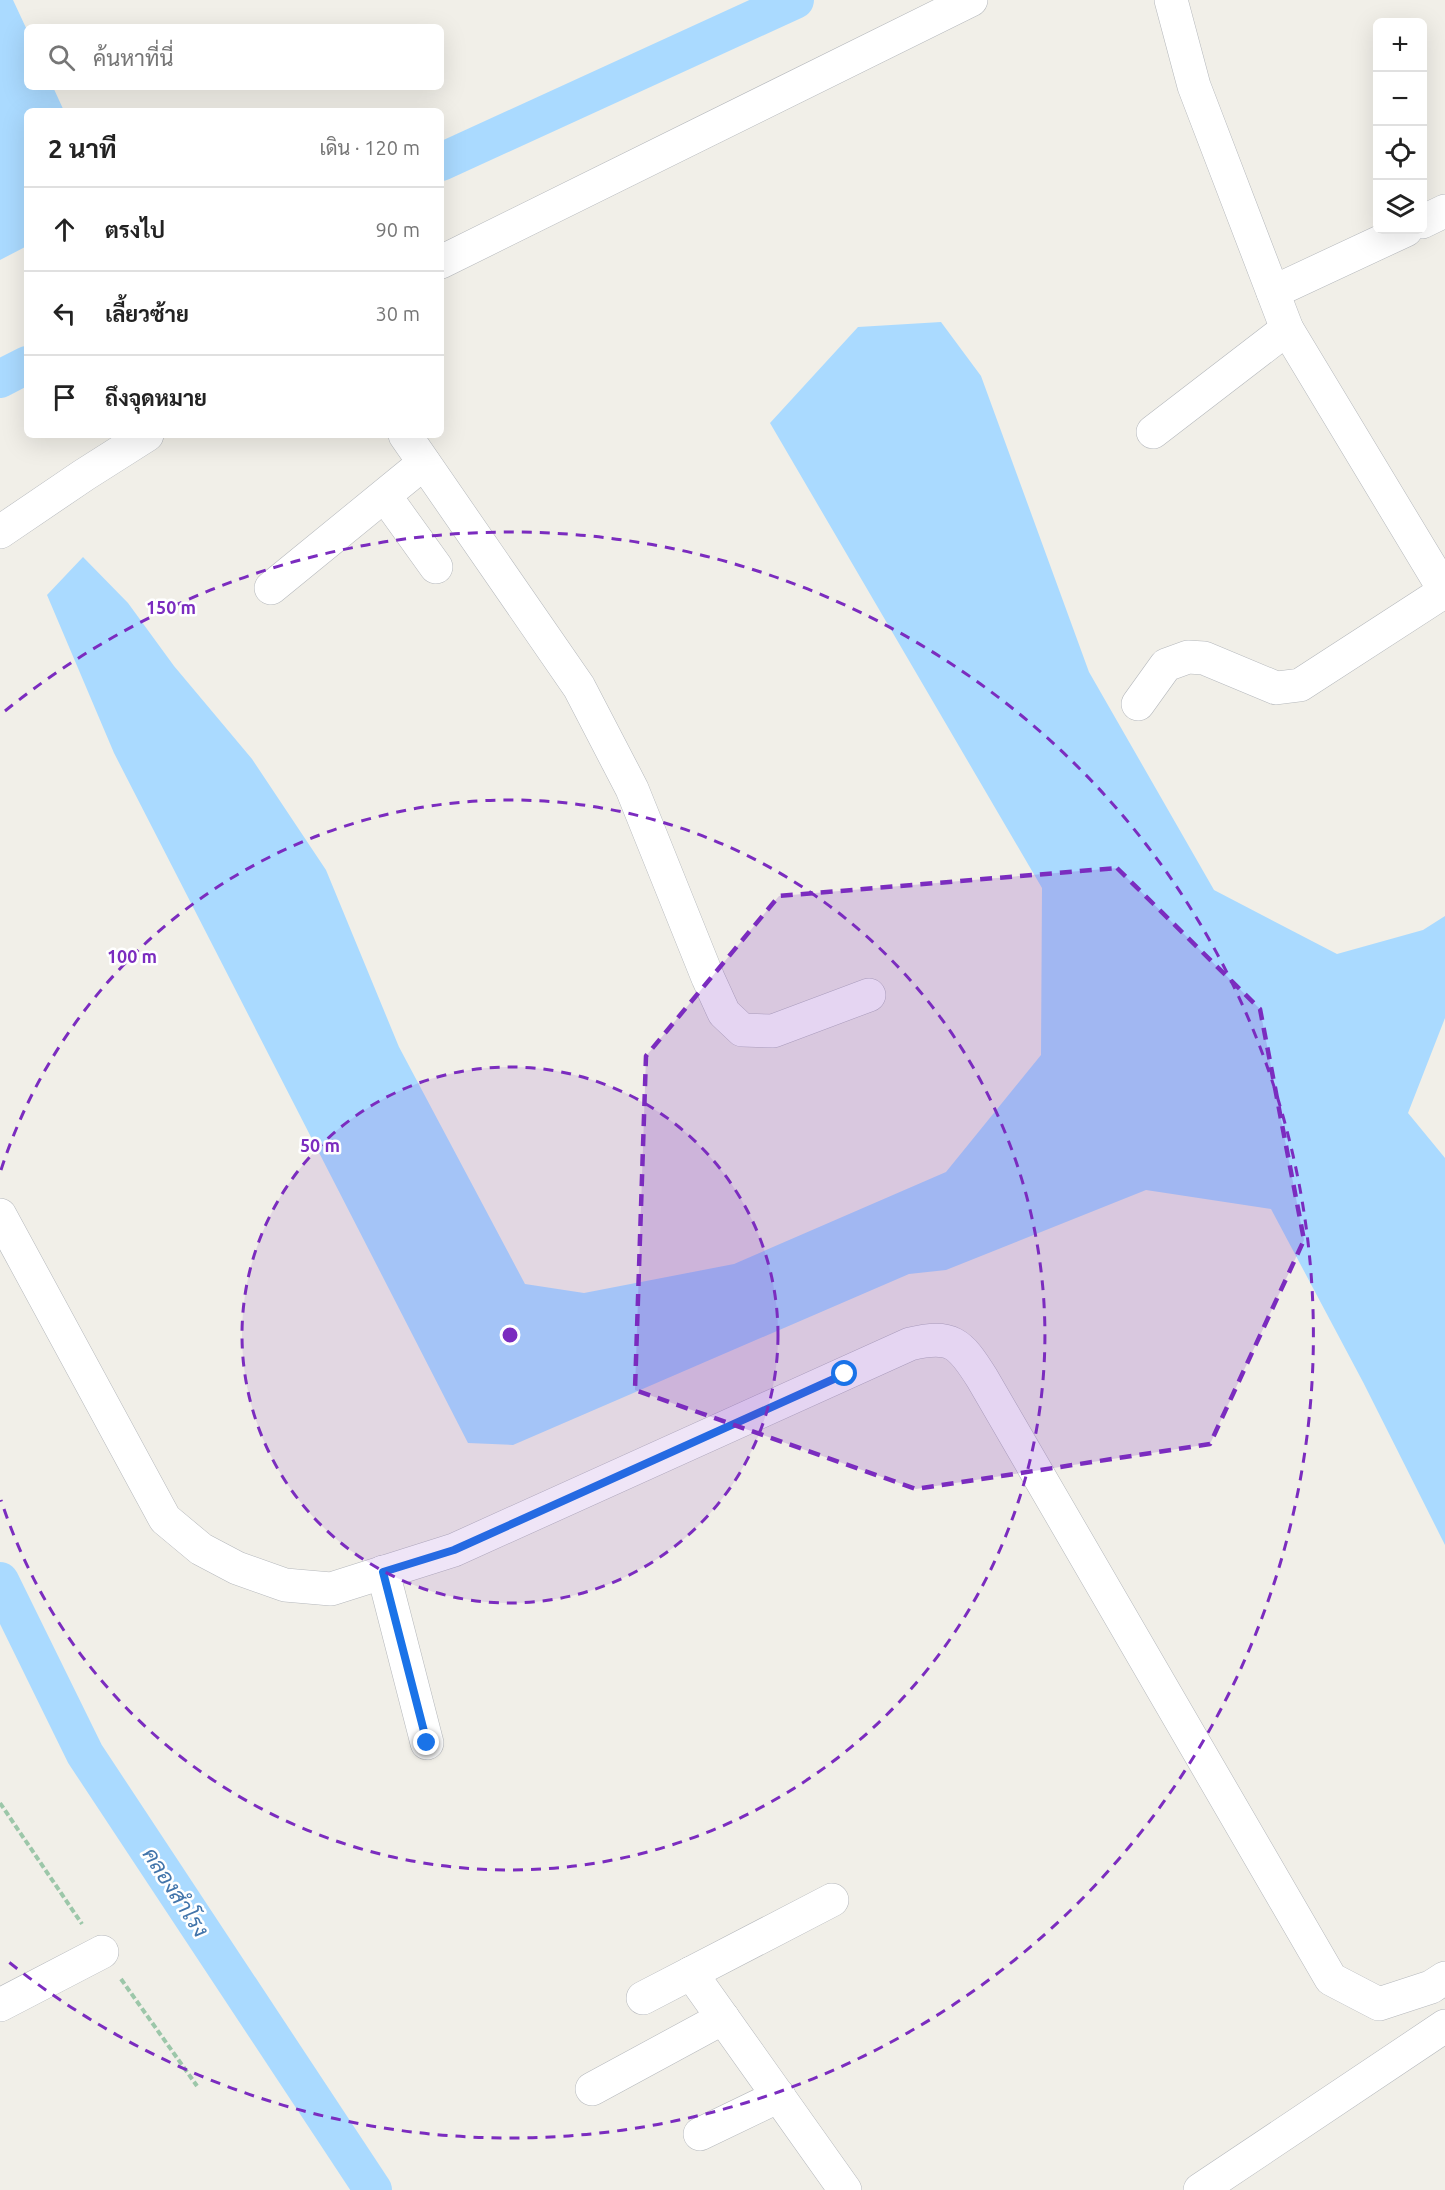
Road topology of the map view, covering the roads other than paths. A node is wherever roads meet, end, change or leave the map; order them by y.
1 (971, 0) edge
2 (1171, 0) edge
3 (1445, 211) edge
4 (1427, 220) edge
5 (1397, 234) edge
6 (444, 261) edge
7 (1273, 292) junction
8 (1287, 329) junction
9 (1153, 432) dead end
10 (142, 438) edge
11 (407, 438) edge
12 (424, 464) junction
13 (384, 496) junction
14 (0, 532) edge
15 (436, 567) dead end
16 (271, 588) dead end
17 (1445, 591) edge
18 (1138, 704) dead end
19 (869, 995) dead end
20 (0, 1215) edge
21 (383, 1572) junction
22 (427, 1743) dead end
23 (832, 1900) dead end
24 (102, 1952) dead end
25 (691, 1973) junction
26 (1445, 1978) edge
27 (643, 1998) dead end
28 (0, 2005) edge
29 (723, 2018) junction
30 (1445, 2026) edge
31 (592, 2089) dead end
32 (778, 2096) junction
33 (700, 2134) dead end
34 (845, 2190) edge
35 (1200, 2190) edge

1 - 6 street
2 - 7 street
3 - 4 street
5 - 7 street
7 - 8 street
8 - 9 street
8 - 17 street
10 - 14 street
11 - 12 street
12 - 13 street
12 - 19 street
13 - 15 street
13 - 16 street
17 - 18 street
20 - 21 street
21 - 22 street
21 - 26 street
23 - 25 street
24 - 28 street
25 - 27 street
25 - 29 street
29 - 31 street
29 - 32 street
30 - 35 street
32 - 33 street
32 - 34 street

